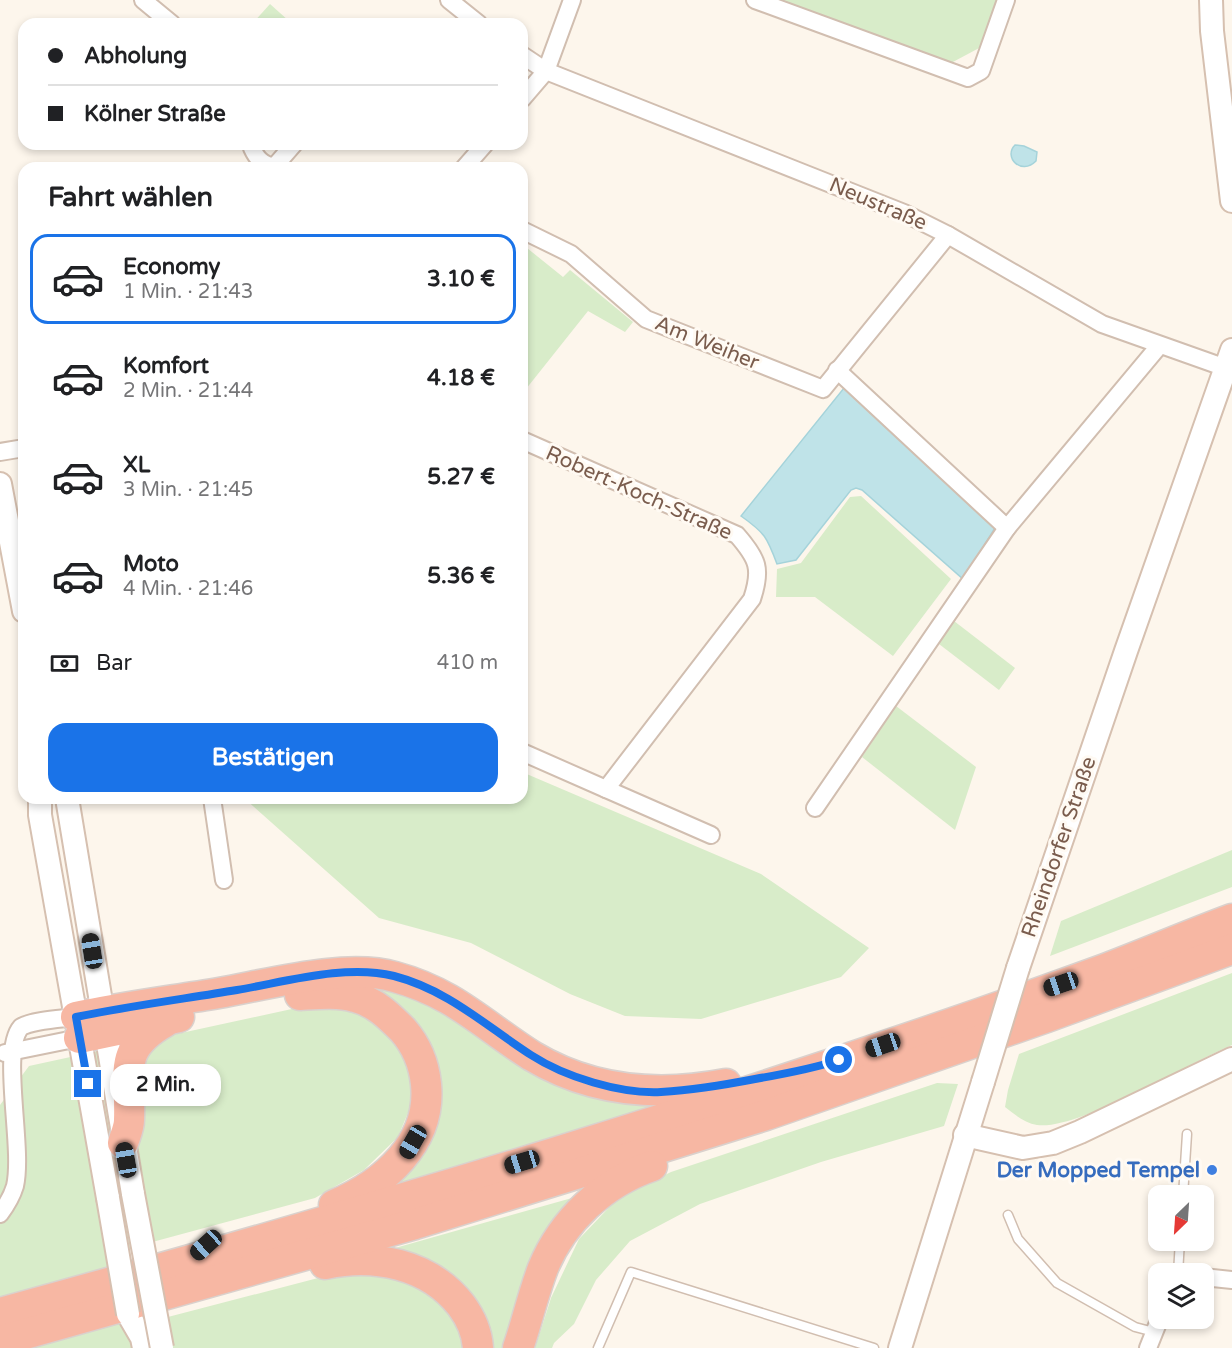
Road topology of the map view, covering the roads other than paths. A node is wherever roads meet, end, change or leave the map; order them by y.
1 (143, 0) edge
2 (449, 0) edge
3 (572, 0) edge
4 (755, 0) edge
5 (1006, 0) edge
6 (1211, 0) edge
7 (165, 18) edge
8 (472, 18) edge
9 (528, 59) edge
10 (546, 71) junction
11 (528, 92) edge
12 (253, 150) edge
13 (289, 150) edge
14 (479, 150) edge
15 (262, 162) edge
16 (278, 162) edge
17 (469, 162) edge
18 (1232, 201) edge
19 (528, 233) edge
20 (948, 235) junction
21 (1159, 346) junction
22 (837, 370) junction
23 (1226, 375) edge
24 (528, 443) edge
25 (18, 449) edge
26 (0, 452) edge
27 (0, 484) edge
28 (1007, 528) junction
29 (18, 579) edge
30 (528, 755) edge
31 (606, 789) junction
32 (40, 804) edge
33 (68, 804) edge
34 (213, 804) edge
35 (815, 808) dead end
36 (711, 835) dead end
37 (224, 880) dead end
38 (1232, 919) edge
39 (1232, 949) edge
40 (168, 1020) junction
41 (90, 1025) junction
42 (1232, 1059) edge
43 (817, 1068) junction
44 (766, 1115) junction
45 (1187, 1134) dead end
46 (965, 1135) junction
47 (123, 1143) junction
48 (1184, 1185) edge
49 (0, 1214) edge
50 (1008, 1215) dead end
51 (189, 1261) junction
52 (245, 1273) junction
53 (1214, 1278) edge
54 (122, 1279) junction
55 (1232, 1280) edge
56 (0, 1312) edge
57 (128, 1314) junction
58 (1154, 1333) edge
59 (0, 1341) edge
60 (134, 1348) edge
61 (144, 1348) edge
62 (162, 1348) edge
63 (478, 1348) edge
64 (518, 1348) edge
65 (598, 1348) edge
66 (874, 1348) edge
67 (900, 1348) edge

1 - 7 street
2 - 8 street
3 - 10 street
4 - 5 street
6 - 18 main road
9 - 10 street, Neustraße
10 - 11 street
10 - 20 street, Neustraße
12 - 15 street
13 - 16 street
14 - 17 street
19 - 22 street, Am Weiher
20 - 21 street, Neustraße
20 - 22 street, Am Weiher
21 - 23 street, Neustraße
21 - 28 street
22 - 28 street
23 - 46 main road, Rheindorfer Straße, bridge
24 - 31 street, Robert-Koch-Straße
25 - 26 street
27 - 29 main road
28 - 35 street
30 - 31 street
31 - 36 street
32 - 41 main road
33 - 41 main road
34 - 37 street
38 - 43 highway
39 - 44 highway
40 - 41 highway
40 - 47 highway
40 - 51 highway
41 - 43 highway
41 - 47 main road
41 - 49 street
41 - 54 main road, bridge
42 - 46 main road
43 - 51 highway
44 - 52 highway
44 - 64 highway
45 - 48 lane
46 - 67 main road, Rheindorfer Straße
47 - 62 main road, bridge
50 - 58 lane
51 - 54 highway
52 - 59 highway
52 - 63 highway
53 - 55 street
54 - 56 highway
54 - 57 main road, bridge
57 - 60 main road
57 - 61 main road
65 - 66 lane

